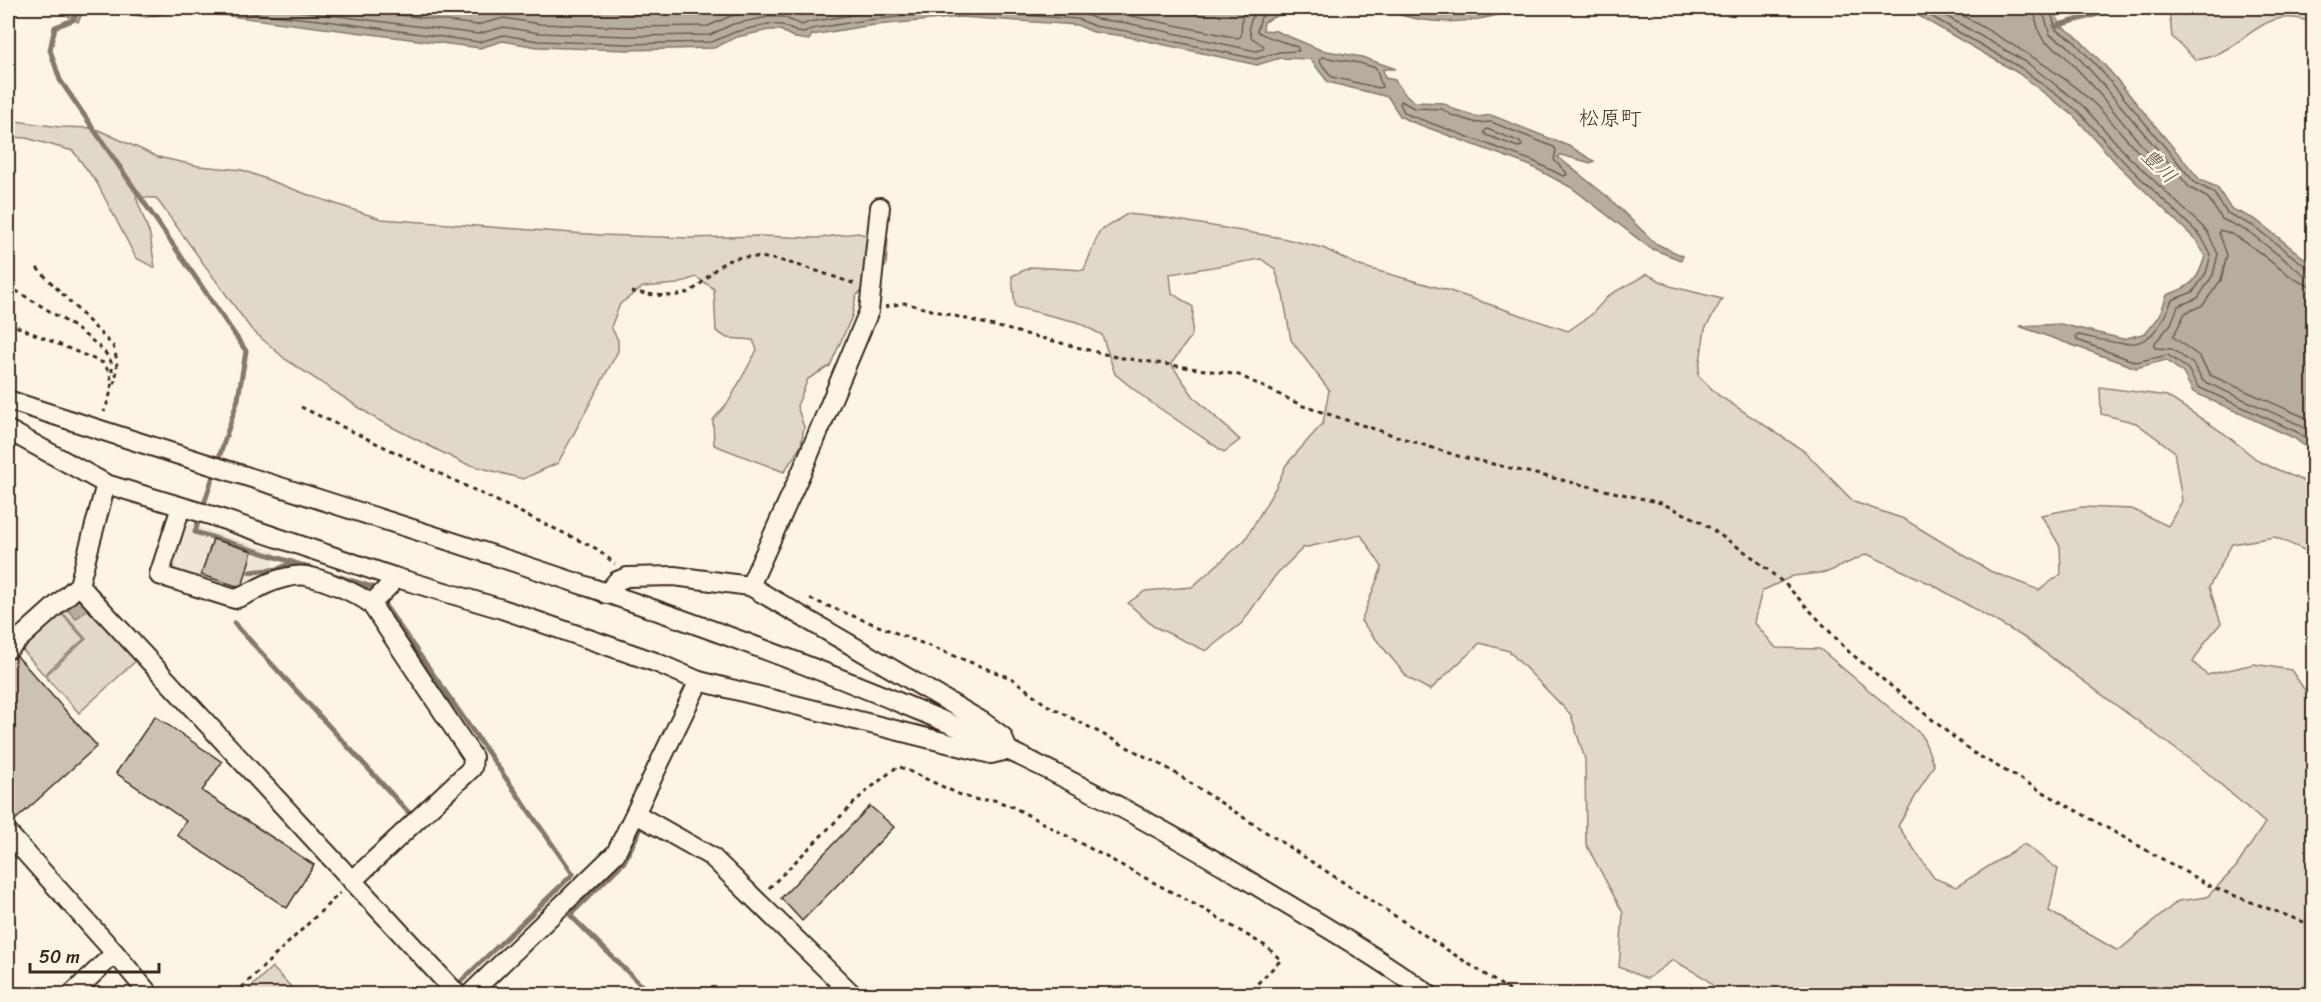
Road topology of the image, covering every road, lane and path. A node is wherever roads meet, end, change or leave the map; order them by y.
1 (880, 207) dead end
2 (37, 268) dead end
3 (8, 286) edge
4 (871, 289) junction
5 (631, 292) dead end
6 (869, 310) junction
7 (8, 323) edge
8 (113, 381) junction
9 (111, 391) junction
10 (8, 400) edge
11 (301, 407) dead end
12 (8, 430) edge
13 (98, 430) junction
14 (106, 484) junction
15 (186, 508) junction
16 (627, 577) junction
17 (392, 581) junction
18 (79, 585) junction
19 (750, 586) junction
20 (606, 594) junction
21 (809, 599) dead end
22 (373, 603) junction
23 (8, 649) edge
24 (699, 681) junction
25 (1008, 750) junction
26 (636, 814) junction
27 (8, 833) edge
28 (352, 881) junction
29 (758, 900) junction
30 (2313, 926) edge
31 (115, 953) junction
32 (453, 990) edge
33 (1250, 993) edge
34 (72, 994) edge
35 (149, 994) edge
36 (235, 994) edge
37 (470, 994) edge
38 (852, 994) edge
39 (1428, 994) edge
40 (1515, 994) edge

1 - 4 street
2 - 9 path
3 - 8 path
4 - 5 path
4 - 6 street
6 - 19 street
6 - 30 path
7 - 8 path
8 - 9 path
9 - 13 path
10 - 13 street
11 - 16 path
12 - 14 street
13 - 20 street
14 - 15 street
14 - 18 street
15 - 17 street
15 - 22 street
16 - 19 street
16 - 20 street
17 - 22 street
17 - 24 street
18 - 23 street
18 - 28 street
19 - 25 street
20 - 25 street
21 - 40 path
22 - 28 street
24 - 25 street
24 - 26 street
25 - 39 street
26 - 29 street
26 - 37 street
27 - 31 street
28 - 32 street
28 - 36 path
29 - 33 path
29 - 38 street
31 - 34 street
31 - 35 street

